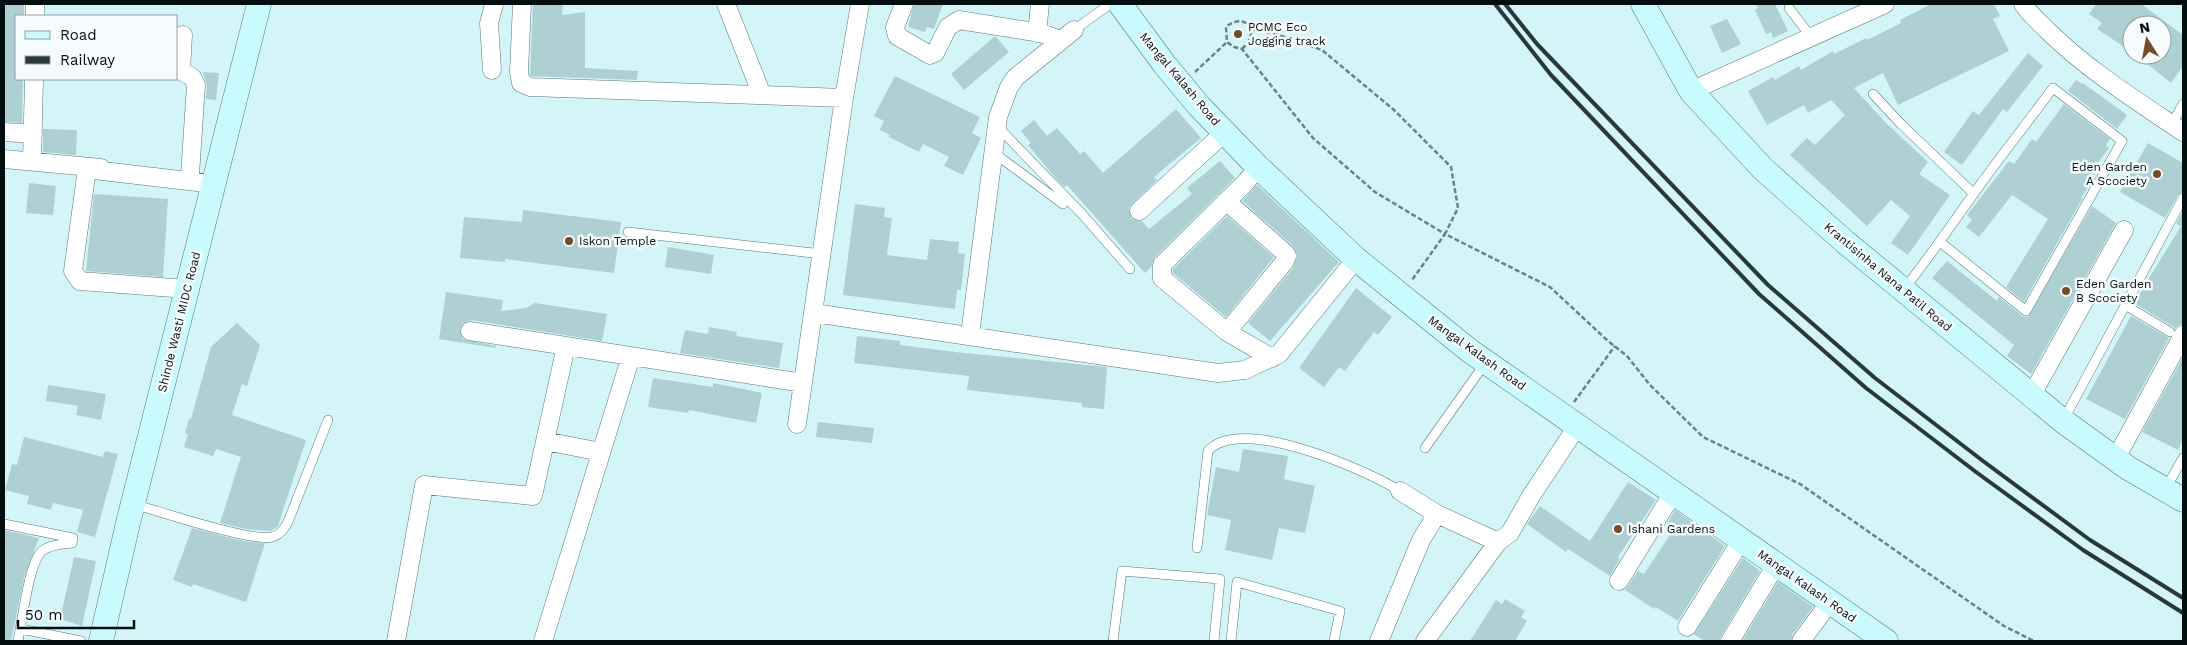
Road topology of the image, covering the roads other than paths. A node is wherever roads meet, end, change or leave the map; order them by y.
1 (259, 4) edge
2 (494, 4) edge
3 (522, 4) edge
4 (726, 4) edge
5 (860, 4) edge
6 (904, 4) edge
7 (1040, 4) edge
8 (1110, 4) edge
9 (1120, 4) edge
10 (1643, 4) edge
11 (1884, 4) edge
12 (2023, 4) edge
13 (1789, 8) dead end
14 (1037, 33) junction
15 (183, 34) dead end
16 (1067, 35) junction
17 (1812, 38) junction
18 (492, 70) dead end
19 (34, 80) edge
20 (1691, 91) junction
21 (1873, 94) dead end
22 (762, 95) junction
23 (844, 98) junction
24 (2183, 104) edge
25 (997, 126) junction
26 (2178, 128) edge
27 (4, 132) edge
28 (1225, 132) junction
29 (32, 134) junction
30 (994, 153) junction
31 (4, 159) edge
32 (32, 162) junction
33 (1258, 167) junction
34 (190, 175) junction
35 (215, 181) junction
36 (1974, 194) junction
37 (2183, 198) edge
38 (1226, 201) junction
39 (1063, 204) dead end
40 (1139, 212) dead end
41 (2124, 230) dead end
42 (628, 232) dead end
43 (1940, 242) junction
44 (822, 254) junction
45 (1356, 259) junction
46 (1130, 269) dead end
47 (187, 289) junction
48 (1904, 289) junction
49 (2125, 305) junction
50 (814, 313) junction
51 (470, 331) dead end
52 (1227, 332) junction
53 (2177, 334) edge
54 (970, 335) junction
55 (566, 346) junction
56 (631, 356) junction
57 (1272, 358) junction
58 (1486, 362) junction
59 (804, 383) junction
60 (2031, 396) junction
61 (328, 420) dead end
62 (1571, 420) junction
63 (2062, 421) junction
64 (797, 424) dead end
65 (545, 441) junction
66 (1425, 448) dead end
67 (601, 452) junction
68 (2183, 458) edge
69 (2115, 460) junction
70 (1400, 491) joint
71 (1673, 493) junction
72 (2174, 496) edge
73 (133, 504) junction
74 (1437, 514) junction
75 (4, 524) edge
76 (1741, 541) junction
77 (1498, 542) junction
78 (1197, 548) dead end
79 (1776, 565) junction
80 (1619, 581) dead end
81 (1830, 602) junction
82 (1687, 627) dead end
83 (20, 629) junction
84 (18, 641) edge
85 (81, 641) edge
86 (101, 641) edge
87 (396, 641) edge
88 (543, 641) edge
89 (1113, 641) edge
90 (1214, 641) edge
91 (1231, 641) edge
92 (1334, 641) edge
93 (1379, 641) edge
94 (1425, 641) edge
95 (1730, 641) edge
96 (1801, 641) edge
97 (1886, 641) edge

1 - 35 street, Shinde Wasti MIDC Road
2 - 18 street
3 - 22 street
4 - 22 street
5 - 23 street
6 - 14 street
7 - 14 street
8 - 16 lane
9 - 28 street, Mangal Kalash Road
10 - 20 street, Krantisinha Nana Patil Road
11 - 17 street
12 - 26 street
13 - 17 lane
14 - 16 street
15 - 34 street
16 - 25 street
17 - 20 street
19 - 29 street
20 - 48 street, Krantisinha Nana Patil Road
21 - 36 lane
22 - 23 street
23 - 44 street
24 - 26 lane
25 - 30 street
25 - 46 lane
27 - 29 street
28 - 33 street, Mangal Kalash Road
28 - 40 street
29 - 32 street
30 - 39 lane
30 - 54 street
31 - 32 street
32 - 34 street
33 - 38 street
33 - 45 street, Mangal Kalash Road
34 - 35 street
35 - 47 street, Shinde Wasti MIDC Road
35 - 47 street
36 - 43 lane
36 - 43 lane
37 - 49 lane
38 - 52 street
38 - 52 street
41 - 60 street
42 - 44 lane
43 - 48 lane
44 - 50 street
45 - 57 street
45 - 58 street, Mangal Kalash Road
47 - 73 street, Shinde Wasti MIDC Road
48 - 60 street, Krantisinha Nana Patil Road
49 - 53 lane
49 - 63 lane
50 - 54 street
50 - 59 street
51 - 55 street
52 - 57 street
53 - 69 street
54 - 57 street
55 - 56 street
55 - 65 street
56 - 59 street
56 - 67 street
58 - 62 street, Mangal Kalash Road
58 - 66 lane
59 - 64 street
60 - 63 street, Krantisinha Nana Patil Road
61 - 73 lane
62 - 71 street, Mangal Kalash Road
62 - 77 street
63 - 69 street, Krantisinha Nana Patil Road
65 - 67 street
65 - 87 street
67 - 88 street
68 - 72 lane
69 - 72 street, Krantisinha Nana Patil Road
70 - 74 street
70 - 78 lane
71 - 76 street, Mangal Kalash Road
71 - 80 street
73 - 86 street, Shinde Wasti MIDC Road
74 - 77 street
74 - 93 street
75 - 83 lane
76 - 79 street, Mangal Kalash Road
76 - 82 street
77 - 94 street
79 - 81 street, Mangal Kalash Road
79 - 95 street
81 - 96 street
81 - 97 street, Mangal Kalash Road
83 - 84 lane
83 - 85 lane
89 - 90 lane
91 - 92 lane

